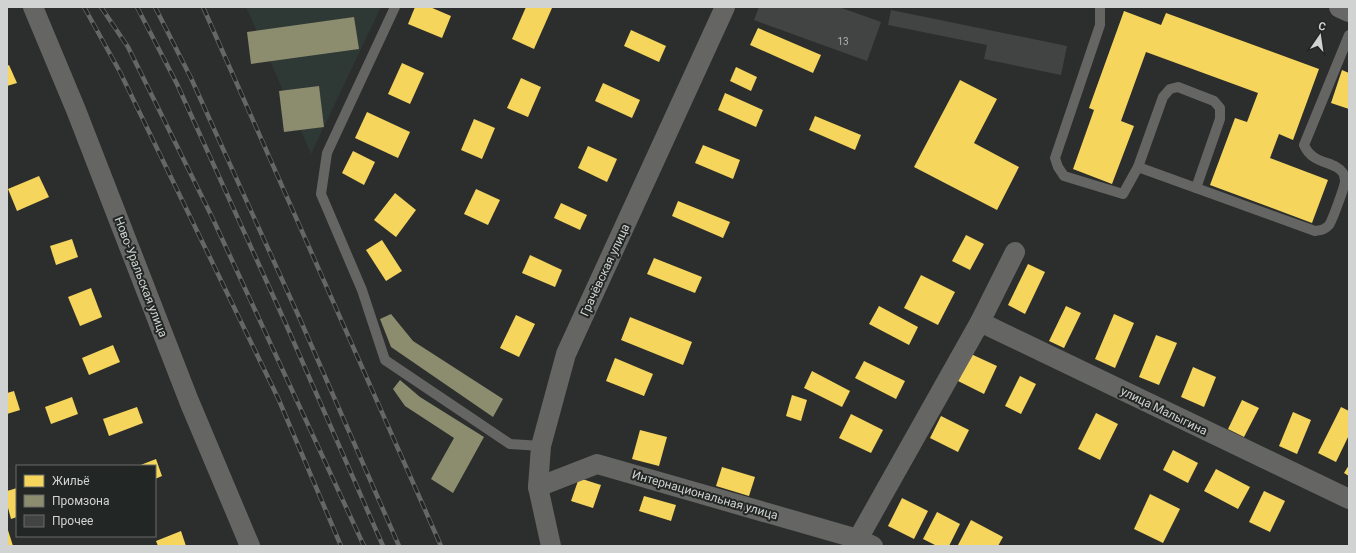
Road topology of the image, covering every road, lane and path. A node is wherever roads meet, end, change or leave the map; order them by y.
1 (32, 7) edge
2 (395, 7) edge
3 (725, 7) edge
4 (1100, 7) edge
5 (1340, 7) edge
6 (1349, 11) edge
7 (1349, 35) edge
8 (1138, 167) junction
9 (1196, 188) junction
10 (1015, 252) dead end
11 (980, 322) junction
12 (540, 446) junction
13 (538, 487) junction
14 (1349, 499) edge
15 (862, 544) edge
16 (250, 546) edge
17 (551, 546) edge

1 - 16 street, Ново-Уральская улица
2 - 12 lane
3 - 12 street, Грачёвская улица
4 - 8 lane
5 - 6 main road
7 - 9 lane
8 - 9 lane
8 - 9 lane
10 - 11 street
11 - 14 street, улица Малыгина
11 - 15 street
12 - 13 street, Грачёвская улица
13 - 15 street, Интернациональная улица
13 - 17 street, Грачёвская улица

